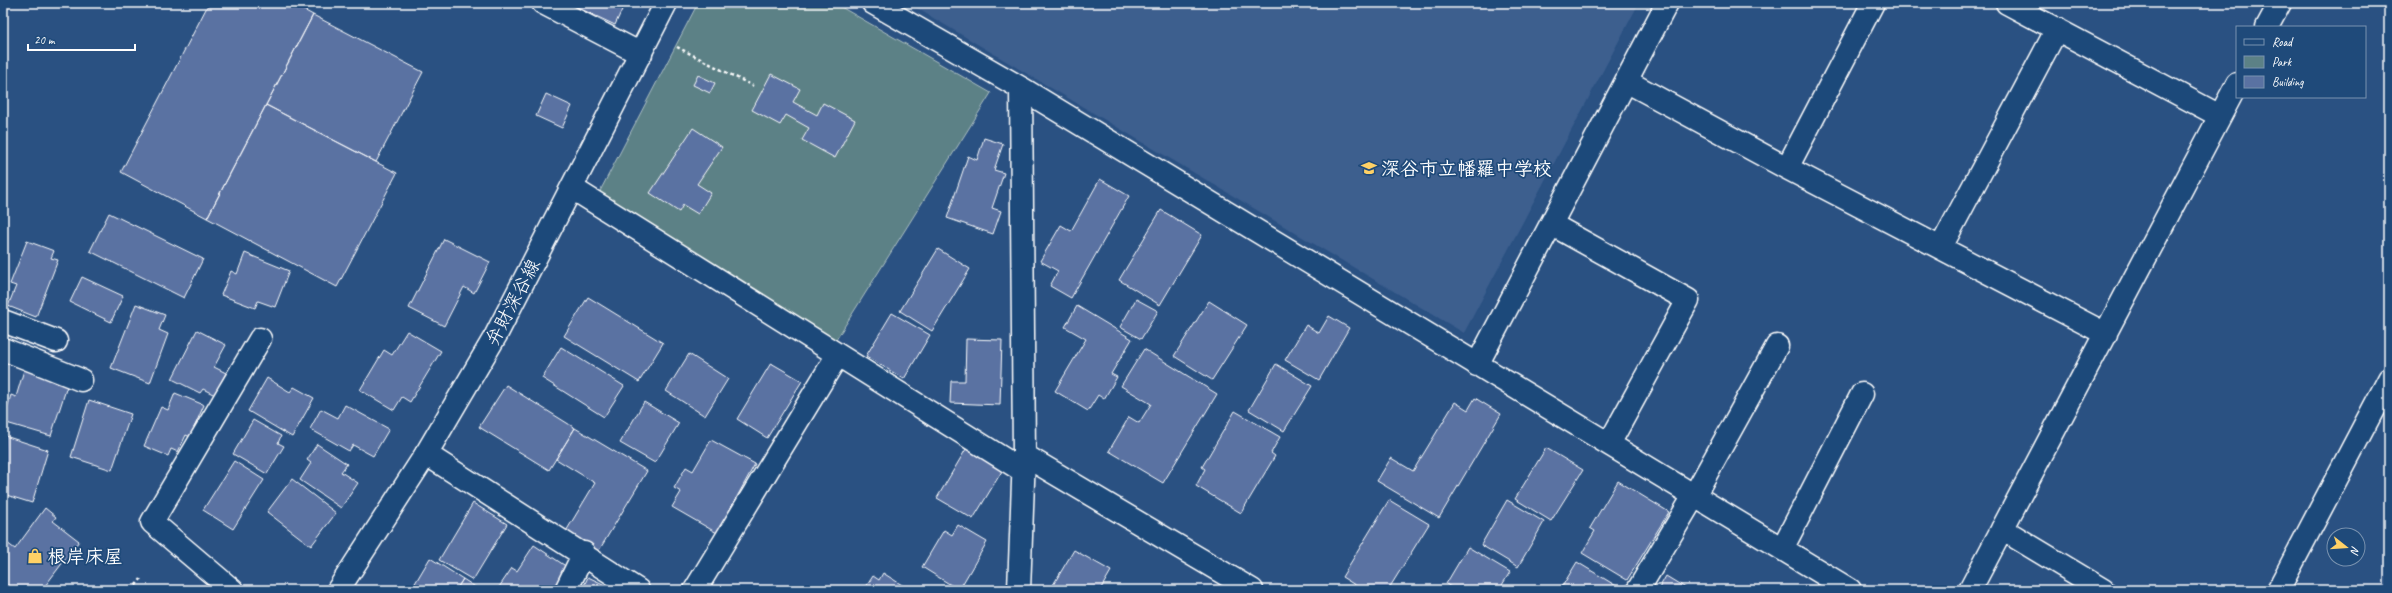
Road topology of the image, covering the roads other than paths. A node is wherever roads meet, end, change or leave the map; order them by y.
1 (543, 3) edge
2 (666, 3) edge
3 (873, 3) edge
4 (1667, 3) edge
5 (1873, 3) edge
6 (2007, 3) edge
7 (2280, 3) edge
8 (2268, 26) edge
9 (2057, 29) junction
10 (641, 54) junction
11 (1626, 81) junction
12 (2236, 86) edge
13 (1020, 88) junction
14 (2220, 116) junction
15 (1787, 168) junction
16 (572, 188) junction
17 (1551, 224) junction
18 (1941, 247) junction
19 (3, 321) edge
20 (2106, 334) junction
21 (260, 339) dead end
22 (56, 341) dead end
23 (1777, 346) dead end
24 (3, 349) edge
25 (837, 356) junction
26 (1477, 365) junction
27 (2389, 379) edge
28 (81, 380) dead end
29 (1862, 394) dead end
30 (1609, 444) junction
31 (426, 454) junction
32 (1023, 463) junction
33 (1694, 496) junction
34 (2002, 529) junction
35 (1782, 550) junction
36 (584, 553) junction
37 (232, 590) edge
38 (338, 590) edge
39 (566, 590) edge
40 (638, 590) edge
41 (695, 590) edge
42 (1018, 590) edge
43 (1252, 590) edge
44 (1638, 590) edge
45 (1850, 590) edge
46 (1970, 590) edge
47 (2103, 590) edge
48 (2278, 590) edge

1 - 10 street
2 - 10 street, 弁財深谷線
3 - 13 street
4 - 11 street
5 - 15 street
6 - 9 street
7 - 8 street
9 - 14 street
9 - 18 street
10 - 16 street, 弁財深谷線
11 - 15 street
11 - 17 street
12 - 14 street
13 - 26 street
13 - 32 street
14 - 20 street
15 - 18 street
16 - 25 street
16 - 31 street, 弁財深谷線
17 - 26 street
17 - 30 street
18 - 20 street
19 - 22 street
20 - 34 street
21 - 37 street
23 - 33 street
24 - 28 street
25 - 32 street
25 - 41 street
26 - 30 street
27 - 48 street
29 - 35 street
30 - 33 street
31 - 36 street
31 - 38 street, 弁財深谷線
32 - 42 street
32 - 43 street
33 - 35 street
33 - 44 street
34 - 46 street
34 - 47 street
35 - 45 street
36 - 39 street
36 - 40 street

